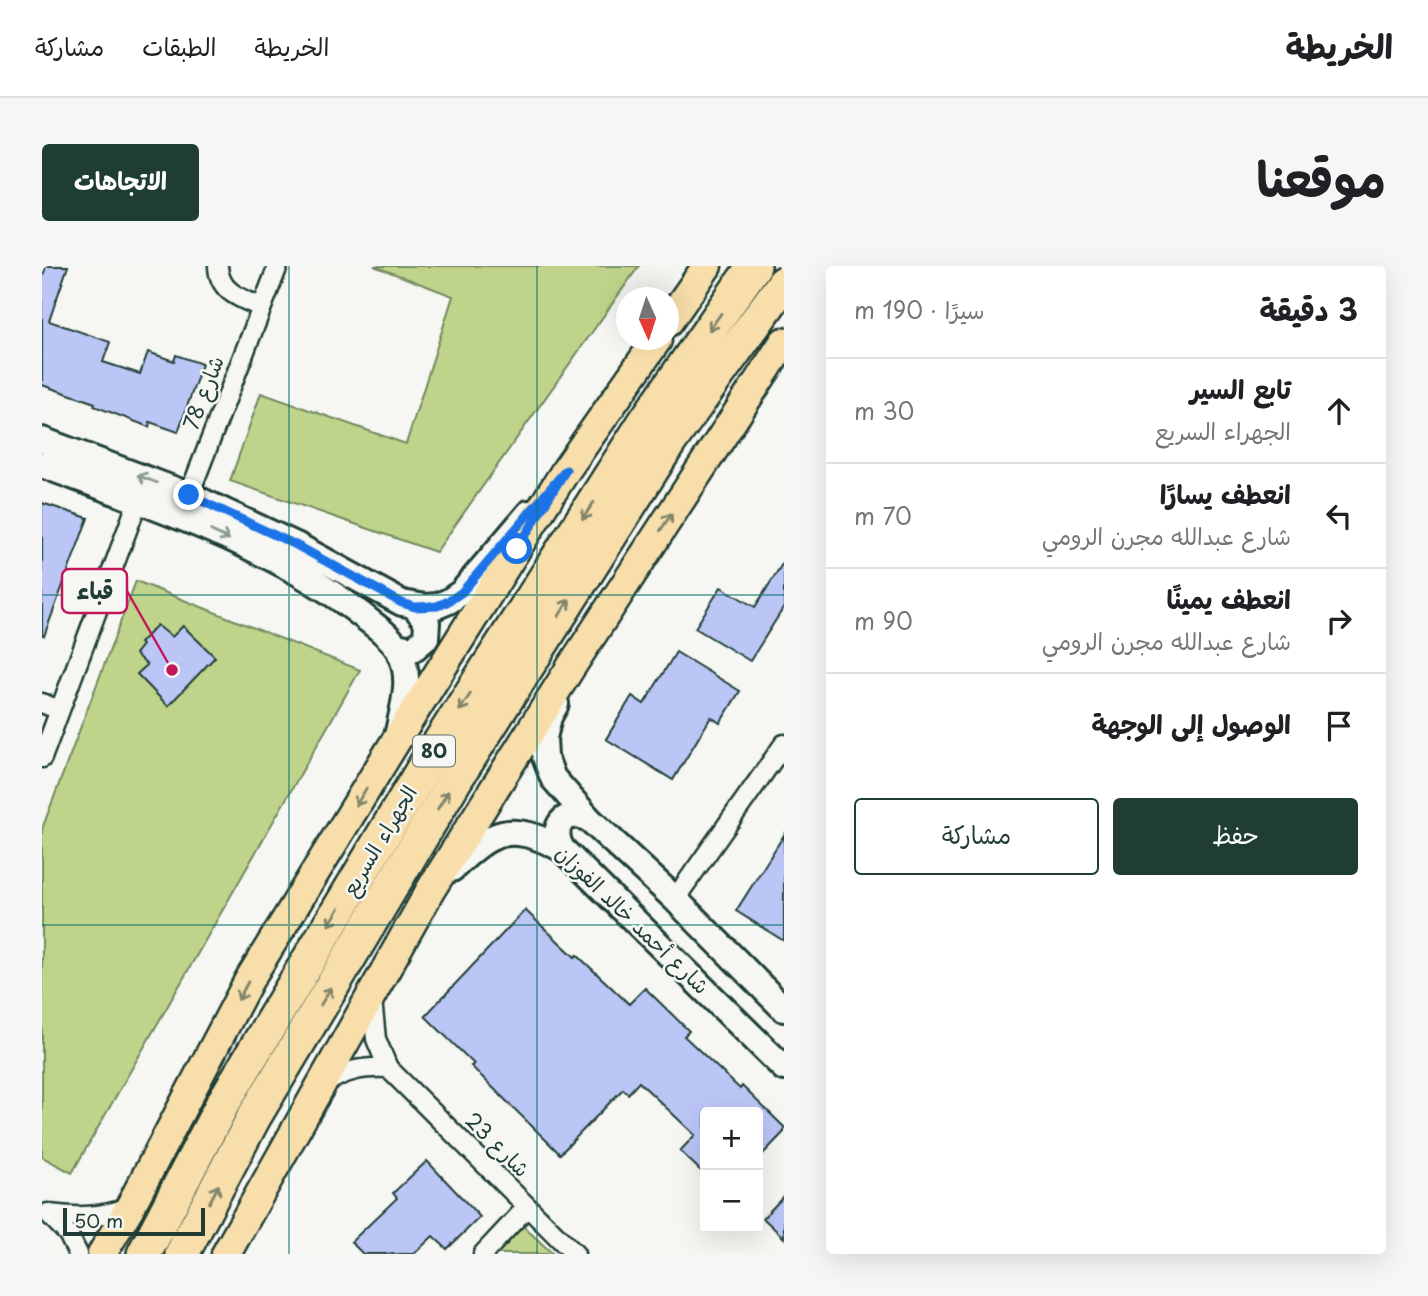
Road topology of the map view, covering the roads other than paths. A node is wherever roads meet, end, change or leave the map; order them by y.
1 (218, 266) edge
2 (278, 266) edge
3 (707, 266) edge
4 (754, 266) edge
5 (784, 283) edge
6 (679, 306) edge
7 (261, 307) junction
8 (784, 342) edge
9 (649, 350) edge
10 (42, 440) edge
11 (42, 465) edge
12 (566, 470) junction
13 (189, 495) junction
14 (138, 501) junction
15 (415, 607) junction
16 (396, 646) junction
17 (571, 667) junction
18 (42, 703) edge
19 (60, 710) junction
20 (397, 739) junction
21 (784, 744) edge
22 (42, 758) edge
23 (589, 819) junction
24 (562, 849) junction
25 (431, 889) junction
26 (675, 899) junction
27 (372, 993) junction
28 (784, 1009) edge
29 (388, 1068) junction
30 (784, 1068) edge
31 (316, 1092) junction
32 (130, 1207) junction
33 (527, 1207) junction
34 (46, 1212) edge
35 (78, 1254) edge
36 (102, 1254) edge
37 (144, 1254) edge
38 (182, 1254) edge
39 (226, 1254) edge
40 (483, 1254) edge
41 (575, 1254) edge

1 - 7 street
2 - 7 street, شارع 78
3 - 6 main road
4 -> 37 highway, الجهراء السريع / 80
38 -> 5 highway, الجهراء السريع / 80
7 - 13 street, شارع 78
17 -> 8 main road
9 - 12 main road, الجهراء السريع
13 -> 10 main road
11 - 14 main road
12 - 15 main road
12 - 20 main road, الجهراء السريع
13 - 15 main road
14 -> 16 main road
14 - 19 street
15 - 16 main road
16 - 20 main road
17 - 23 main road, شارع أحمد خالد الفوزان
17 - 25 main road
18 - 19 street
19 - 22 street
20 -> 32 main road, الجهراء السريع
21 - 26 street
23 - 24 main road
23 - 26 main road, شارع أحمد خالد الفوزان
24 - 25 main road, شارع أحمد خالد الفوزان
24 - 30 main road, شارع أحمد خالد الفوزان
25 - 27 main road
26 - 28 main road, شارع أحمد خالد الفوزان
27 - 29 street, شارع 23
27 - 31 main road
29 - 31 street
29 - 33 street, شارع 23
31 - 39 main road
32 - 34 street
32 - 36 main road, الجهراء السريع
33 - 40 street
33 - 41 street, شارع 23
34 - 35 street

